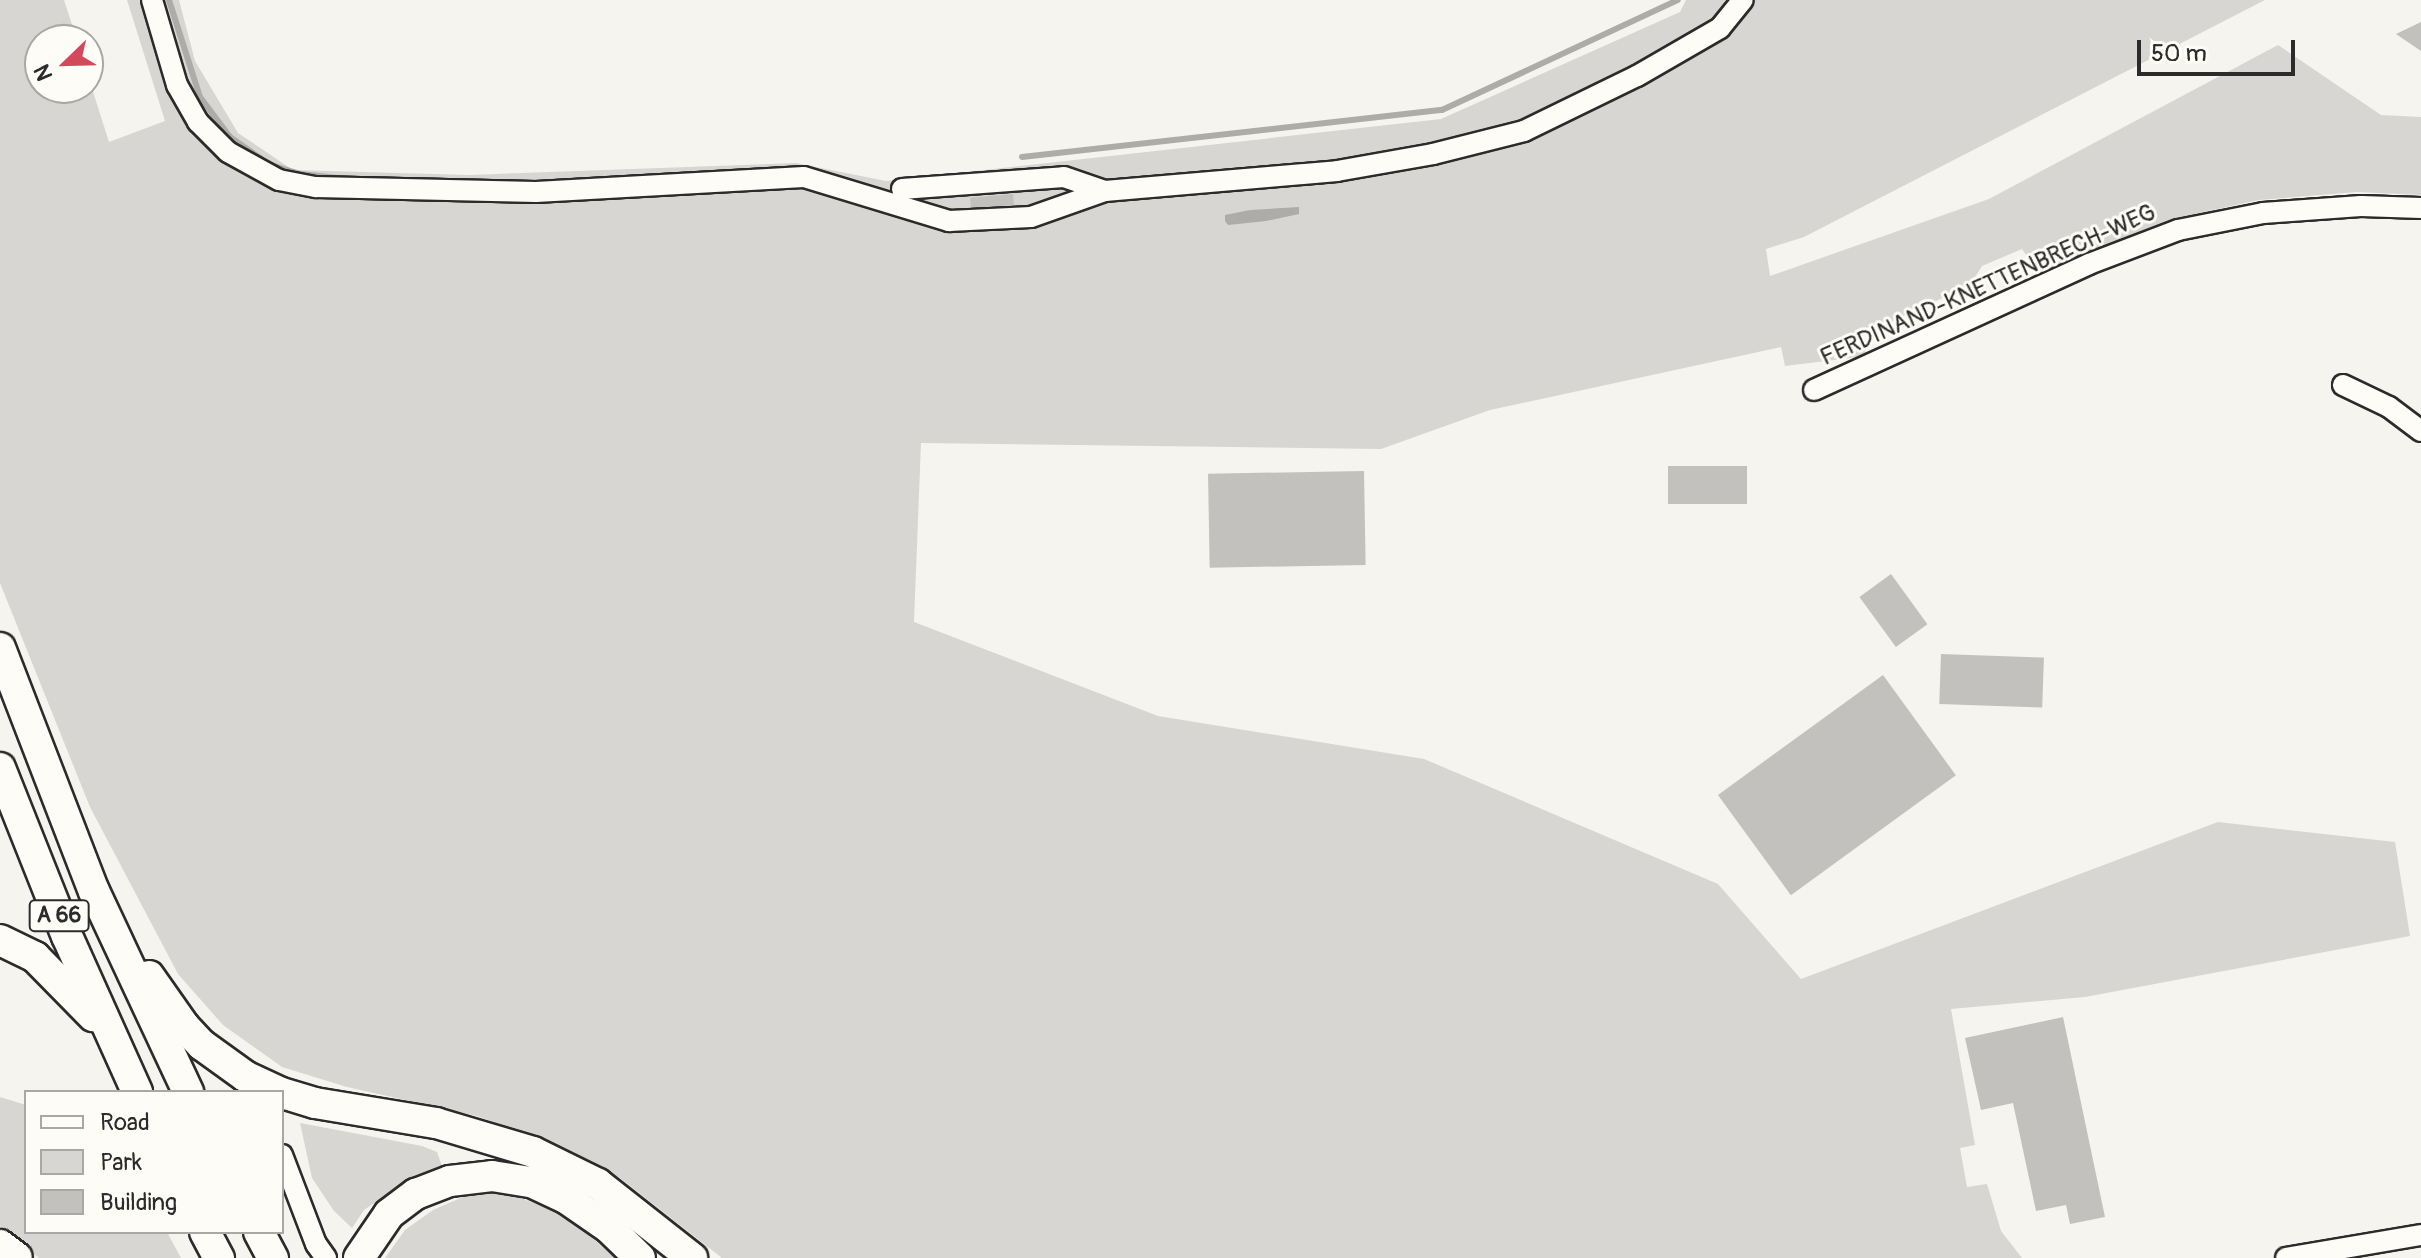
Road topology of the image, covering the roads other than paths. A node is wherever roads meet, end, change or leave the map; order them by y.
1 (152, 0) edge
2 (1743, 0) edge
3 (902, 189) dead end
4 (1105, 191) junction
5 (2421, 208) edge
6 (2343, 385) dead end
7 (1814, 390) dead end
8 (2421, 431) edge
9 (0, 648) edge
10 (0, 768) edge
11 (94, 891) junction
12 (0, 940) edge
13 (122, 1061) junction
14 (136, 1090) edge
15 (187, 1090) edge
16 (268, 1090) edge
17 (284, 1100) edge
18 (284, 1160) edge
19 (206, 1234) edge
20 (260, 1234) edge
21 (2421, 1235) edge
22 (0, 1245) edge
23 (17, 1258) edge
24 (219, 1258) edge
25 (273, 1258) edge
26 (326, 1258) edge
27 (359, 1258) edge
28 (640, 1258) edge
29 (692, 1258) edge
30 (2286, 1258) edge

1 - 4 street
2 - 4 street
3 - 4 street
5 - 7 street, FERDINAND-KNETTENBRECH-WEG
6 - 8 street
9 - 11 highway, A 66
10 - 13 highway, A 66
11 - 15 highway, A 66
11 - 16 highway
12 - 13 highway
13 - 14 highway, A 66
17 - 29 highway
18 - 26 street
19 - 24 highway
20 - 25 highway
21 - 30 street
22 - 23 highway
27 - 28 highway

